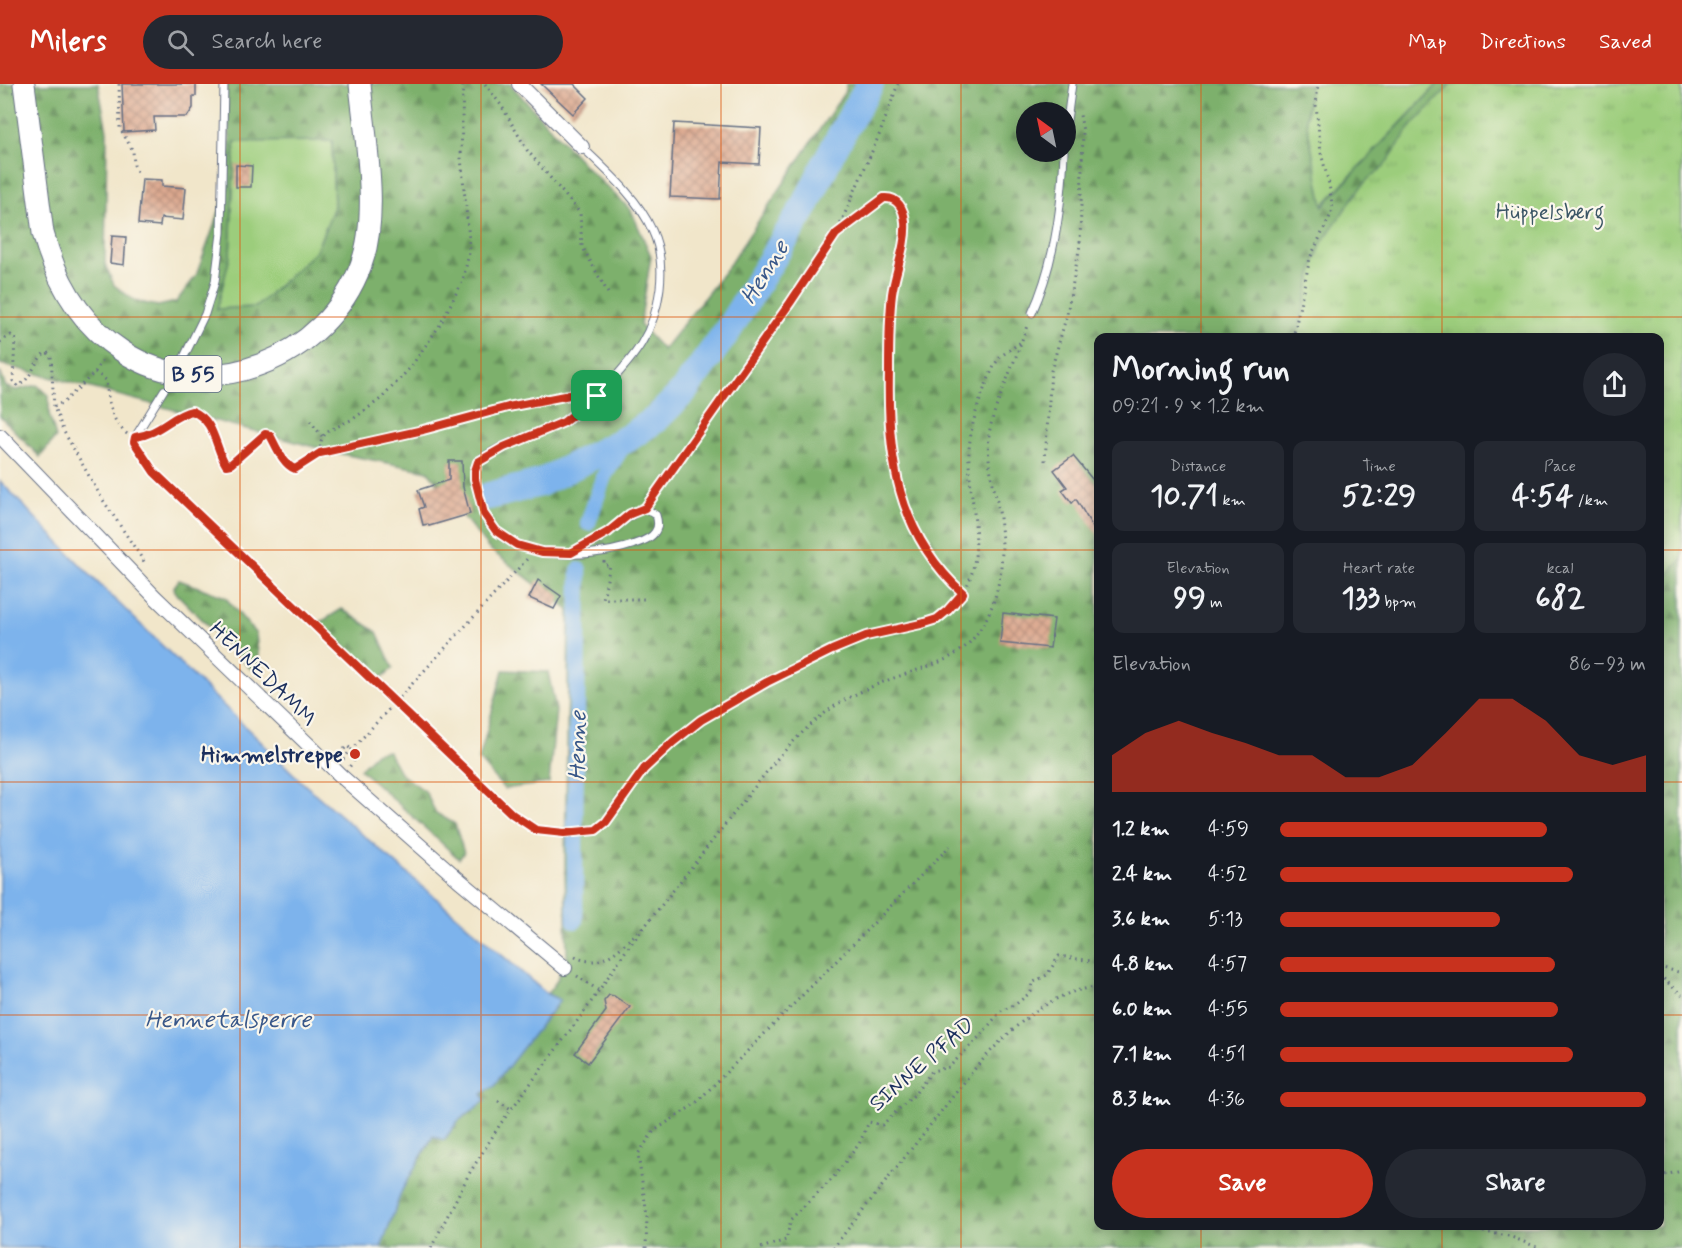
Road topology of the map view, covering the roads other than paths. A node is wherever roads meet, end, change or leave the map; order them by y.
1 (24, 84) edge
2 (224, 84) edge
3 (360, 84) edge
4 (519, 84) edge
5 (1072, 84) edge
6 (1070, 102) edge
7 (582, 147) joint
8 (1064, 162) edge
9 (1032, 313) road end
10 (183, 359) dead end
11 (164, 390) dead end
12 (0, 436) edge
13 (135, 437) road end
14 (571, 553) junction
15 (567, 960) road end

1 - 3 main road, B 55
2 - 10 lane
4 - 7 street
5 - 6 lane
7 - 14 lane
8 - 9 lane
11 - 13 lane
12 - 15 street, HENNEDAMM
14 - 14 lane

